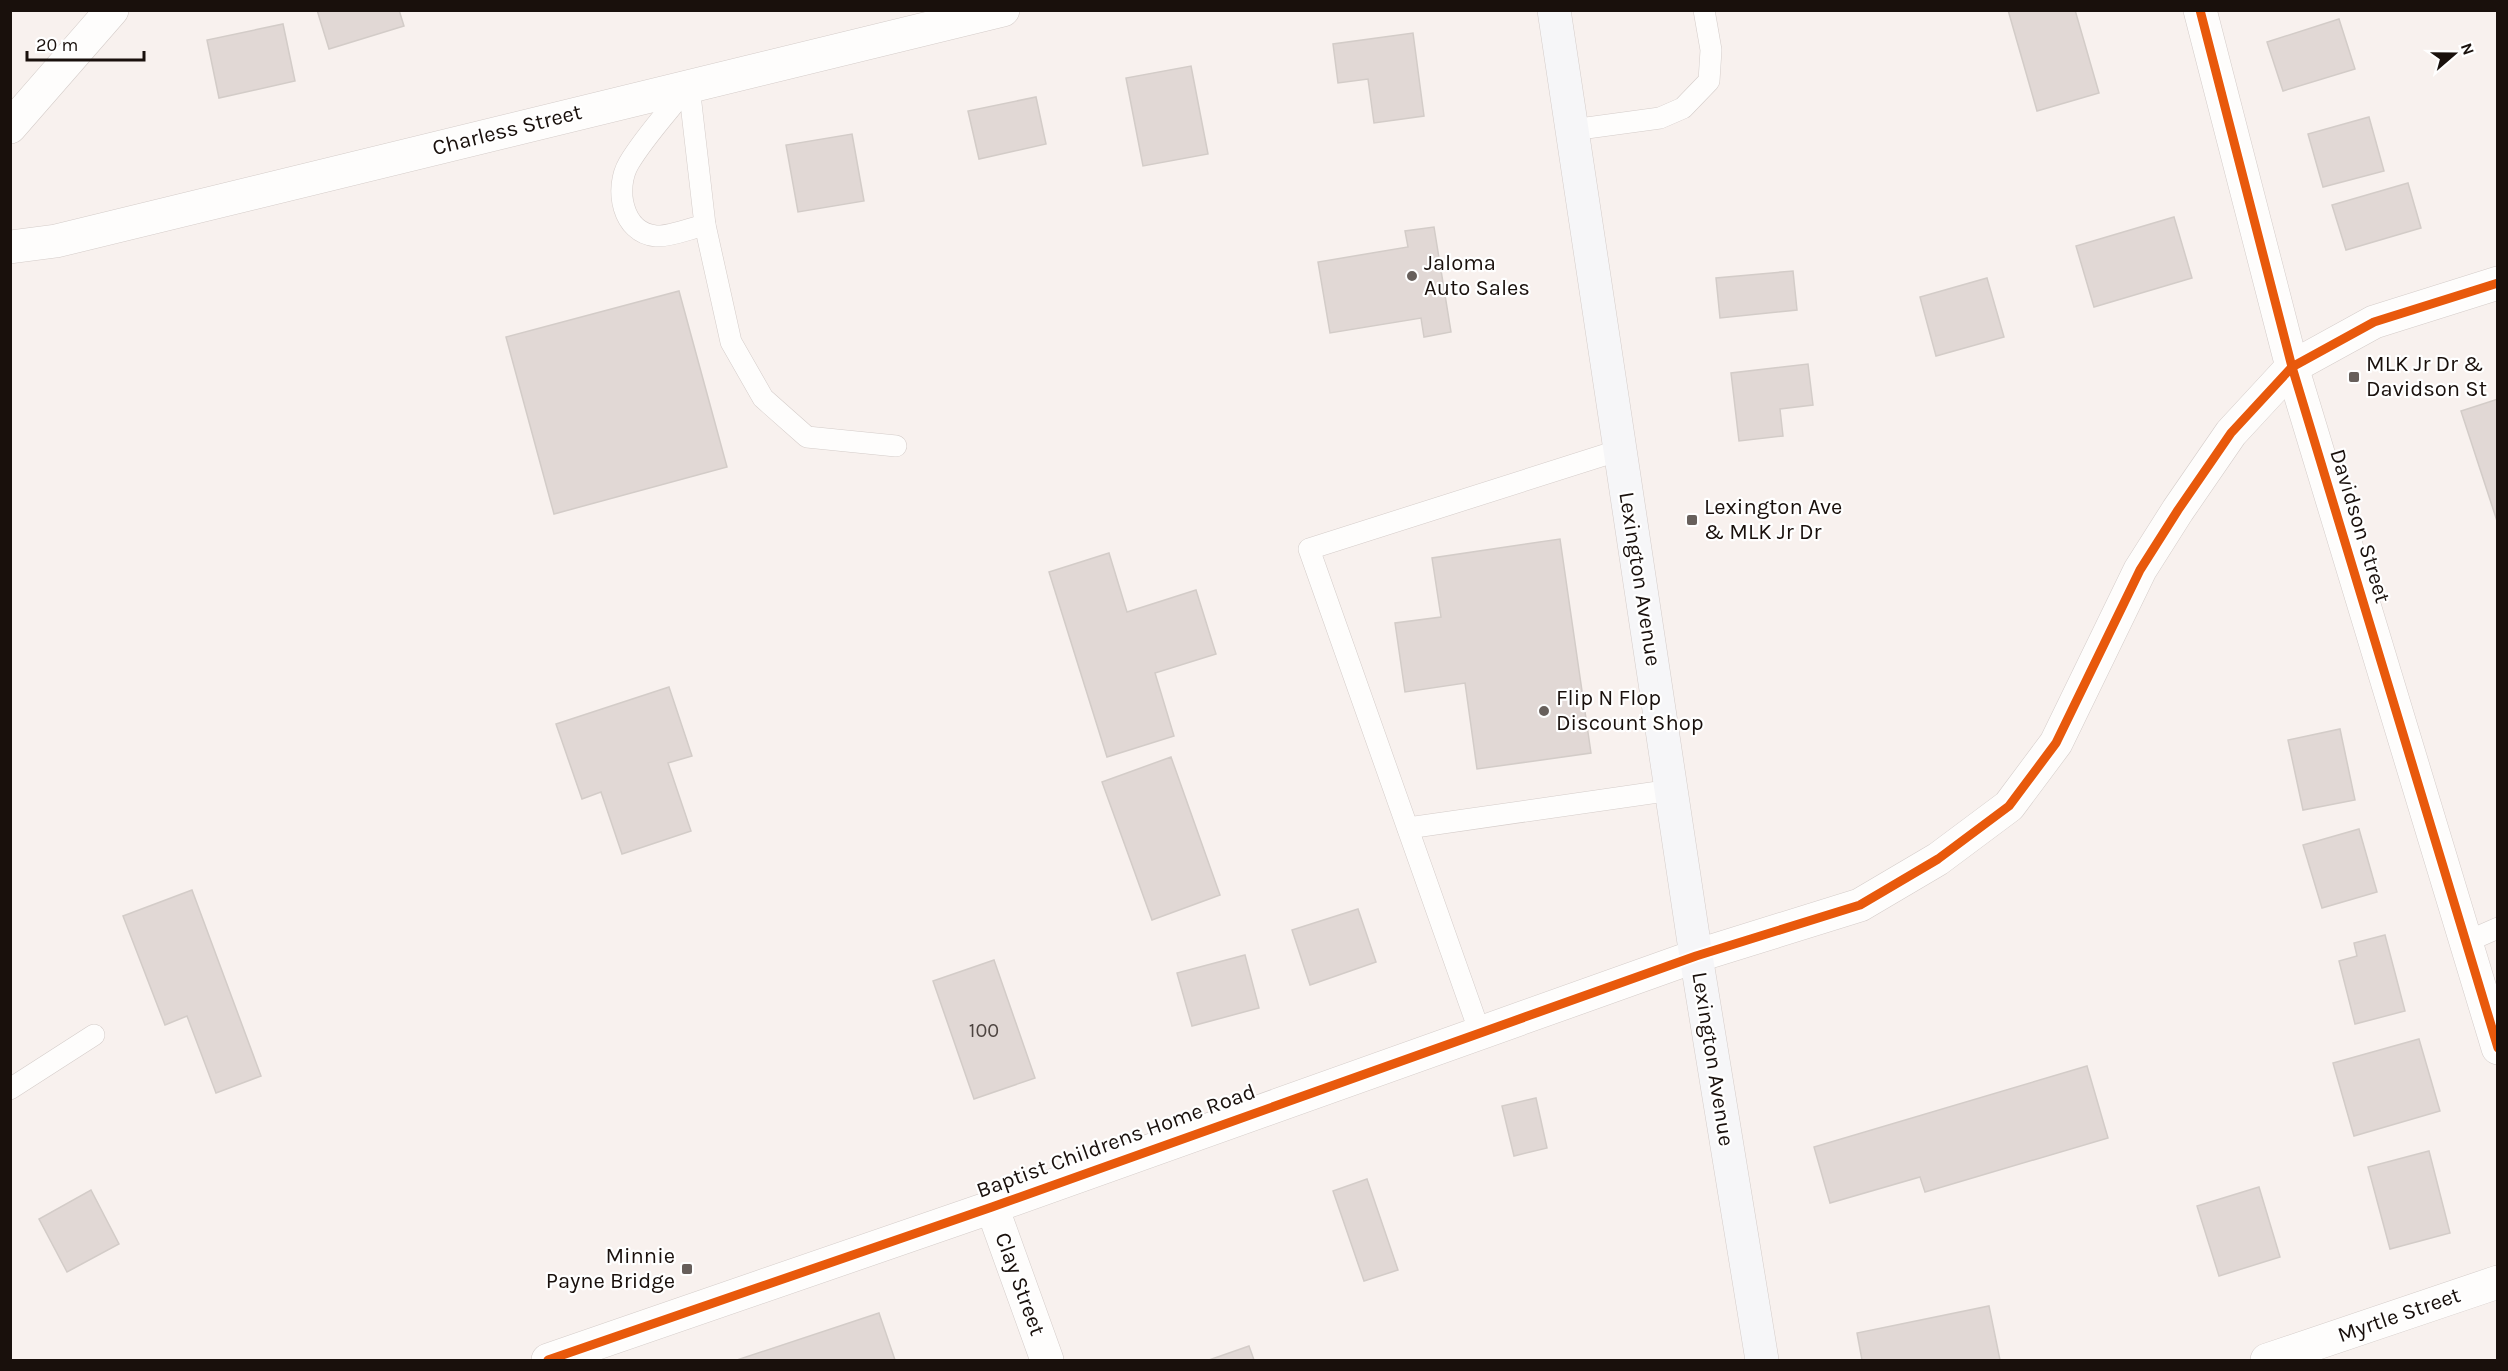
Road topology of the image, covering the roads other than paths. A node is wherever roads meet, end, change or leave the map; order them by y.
1 (112, 10) edge
2 (1003, 10) edge
3 (1554, 10) edge
4 (1704, 10) edge
5 (2200, 10) edge
6 (689, 86) junction
7 (10, 127) edge
8 (1572, 130) junction
9 (705, 225) junction
10 (10, 247) edge
11 (2498, 283) edge
12 (2292, 367) junction
13 (896, 446) dead end
14 (1620, 450) junction
15 (1672, 790) junction
16 (1408, 828) junction
17 (2498, 928) edge
18 (2466, 942) junction
19 (1696, 956) junction
20 (1480, 1033) junction
21 (94, 1035) dead end
22 (2498, 1048) edge
23 (10, 1089) edge
24 (992, 1206) junction
25 (2498, 1282) edge
26 (548, 1360) edge
27 (1047, 1360) edge
28 (1762, 1360) edge
29 (2267, 1360) edge

1 - 7 street
2 - 6 street, Charless Street
3 - 8 main road, Lexington Avenue
4 - 8 lane
5 - 12 street, Davidson Street
6 - 9 lane
6 - 9 lane
6 - 10 street, Charless Street
8 - 14 main road, Lexington Avenue
9 - 13 lane
11 - 12 street, Baptist Childrens Home Road
12 - 18 street, Davidson Street
12 - 19 street, Baptist Childrens Home Road
14 - 15 main road, Lexington Avenue
14 - 16 lane
15 - 16 lane
15 - 19 main road, Lexington Avenue
16 - 20 lane
17 - 18 lane
18 - 22 street, Davidson Street
19 - 20 street, Baptist Childrens Home Road
19 - 28 main road, Lexington Avenue
20 - 24 street, Baptist Childrens Home Road
21 - 23 lane
24 - 26 street, Baptist Childrens Home Road
24 - 27 street, Clay Street
25 - 29 street, Myrtle Street

